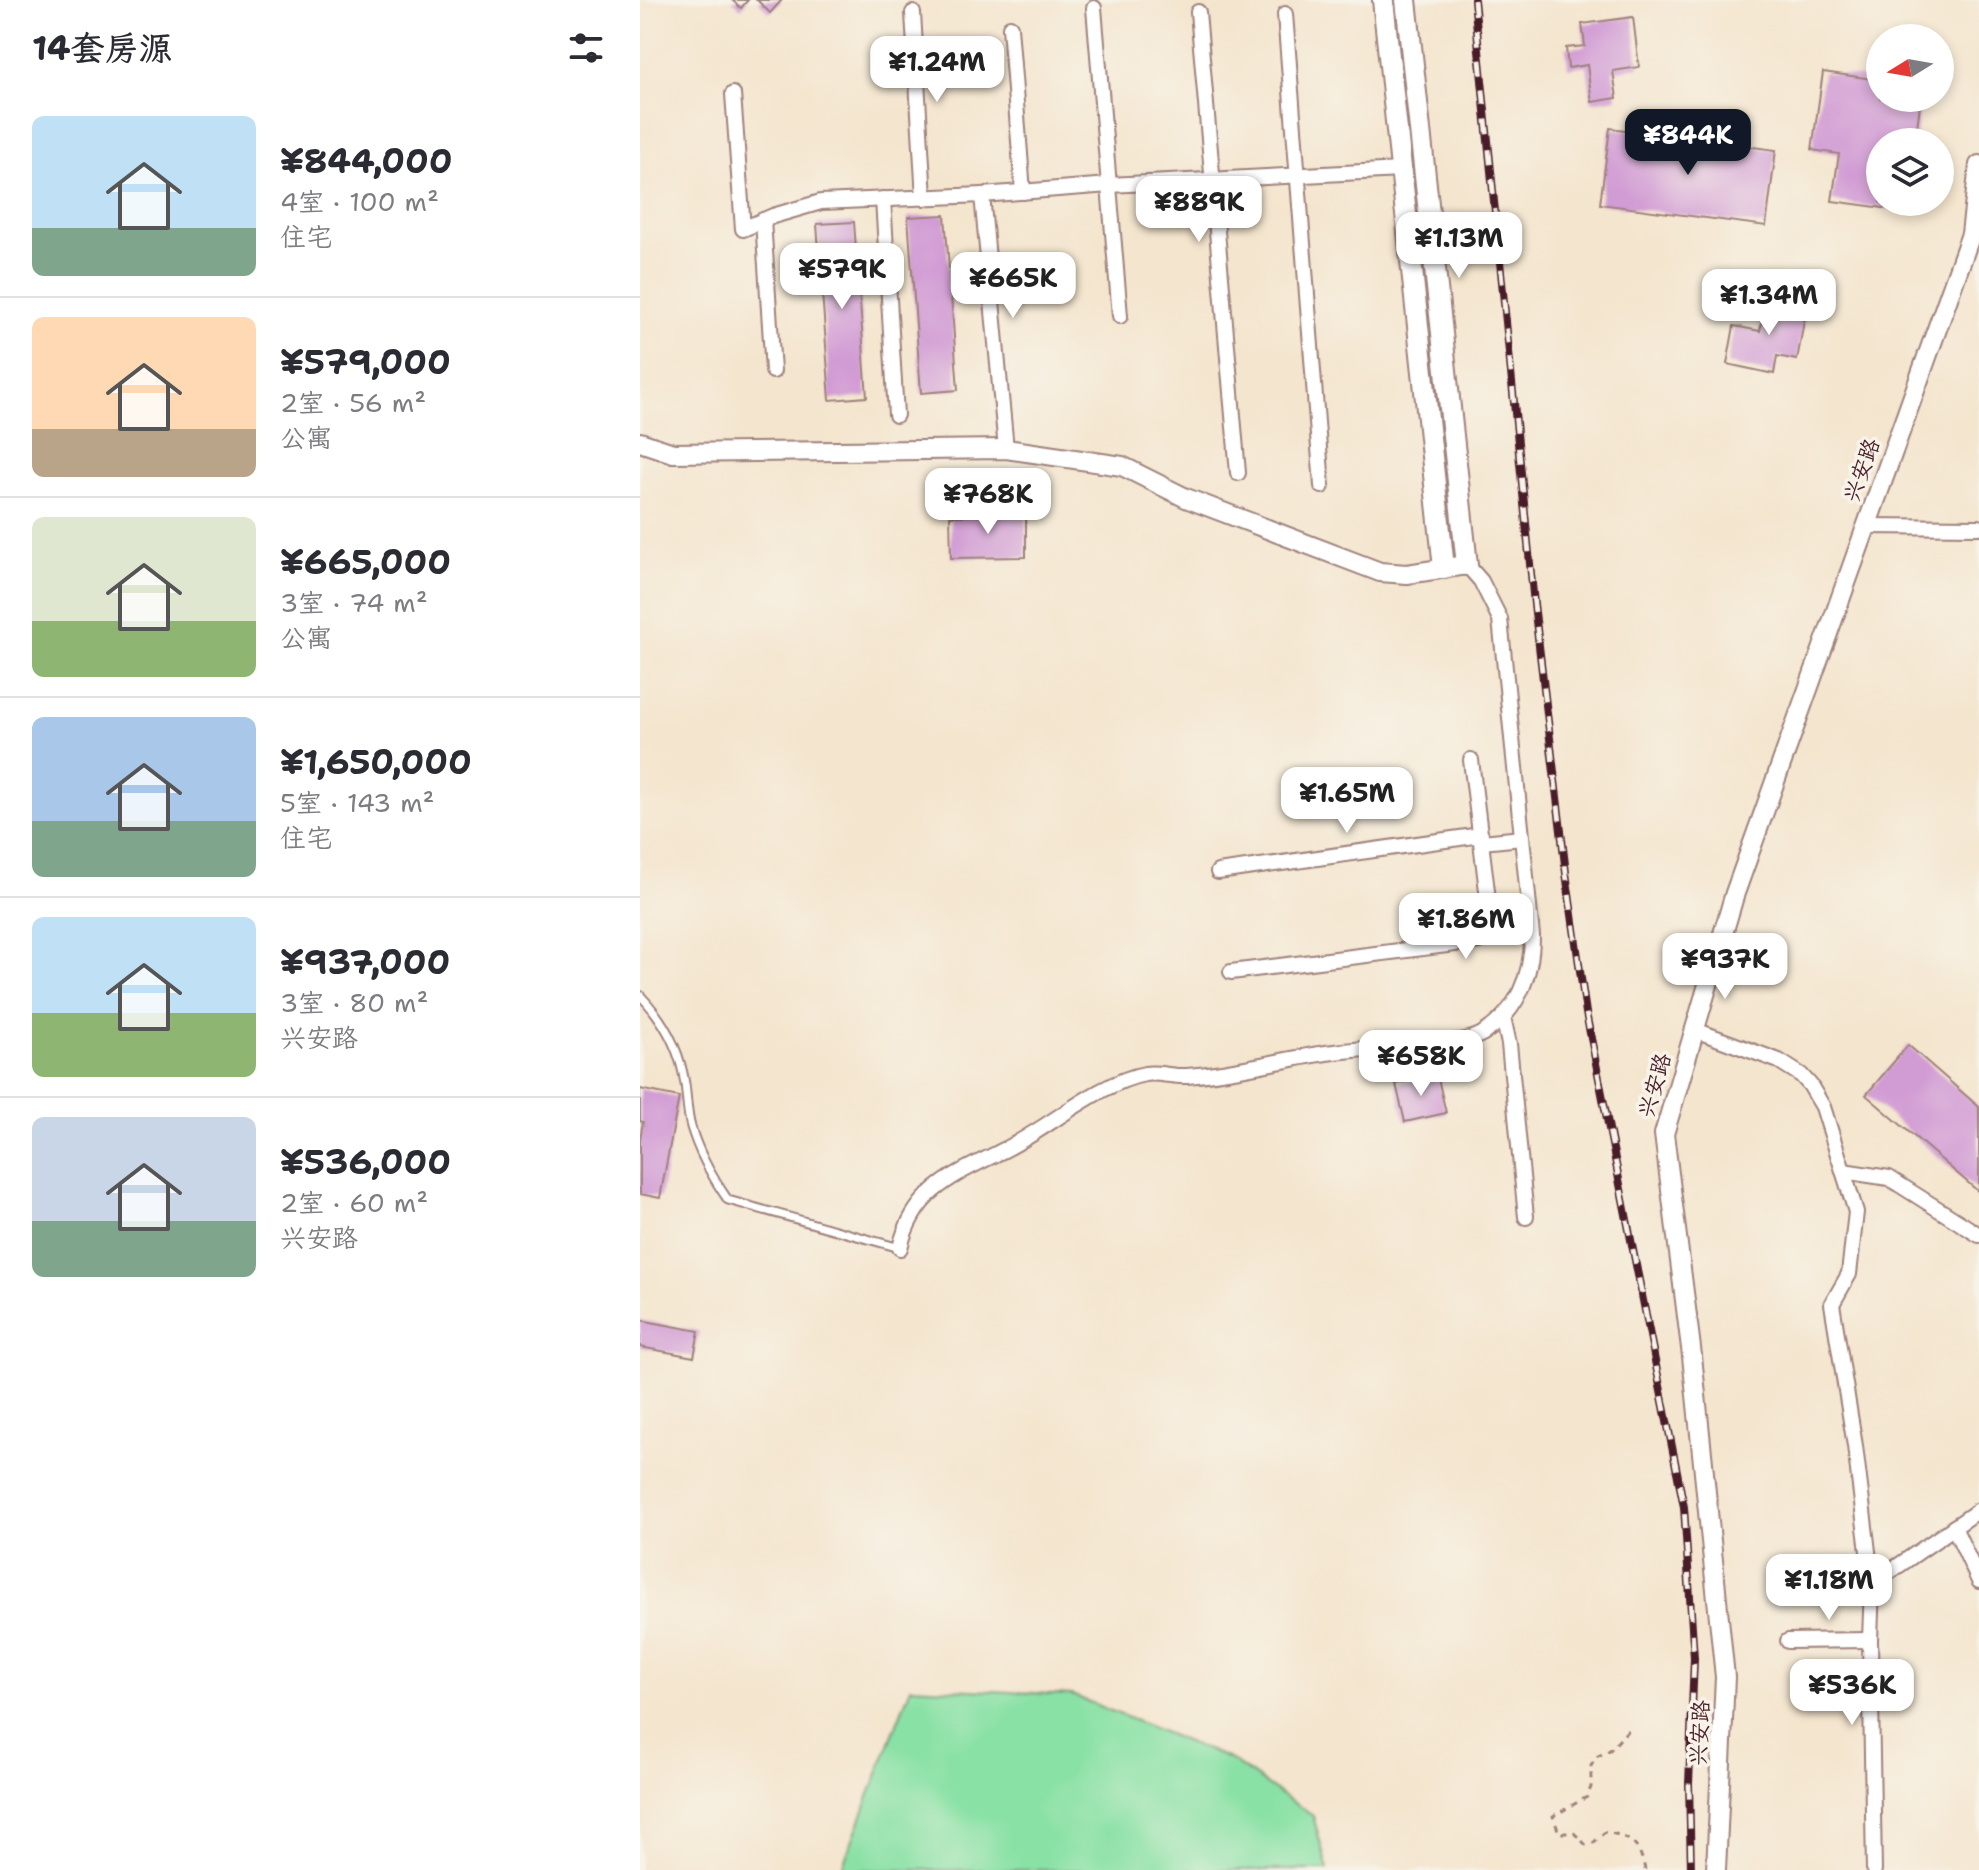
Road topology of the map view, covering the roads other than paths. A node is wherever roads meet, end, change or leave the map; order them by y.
1 (1383, 0) edge
2 (1406, 0) edge
3 (1094, 8) dead end
4 (1198, 12) dead end
5 (913, 13) dead end
6 (1285, 14) dead end
7 (1010, 27) dead end
8 (733, 94) dead end
9 (1979, 165) edge
10 (1401, 170) junction
11 (1298, 175) junction
12 (1213, 180) junction
13 (1109, 185) junction
14 (1023, 192) junction
15 (982, 195) junction
16 (924, 198) junction
17 (883, 199) junction
18 (763, 220) junction
19 (1120, 316) dead end
20 (773, 371) dead end
21 (896, 415) dead end
22 (640, 442) edge
23 (1006, 449) junction
24 (1238, 473) dead end
25 (1322, 486) dead end
26 (1866, 526) junction
27 (1979, 527) edge
28 (1467, 565) junction
29 (1444, 568) junction
30 (1471, 760) dead end
31 (1522, 838) junction
32 (1482, 839) junction
33 (1218, 872) dead end
34 (1231, 972) dead end
35 (640, 995) edge
36 (1503, 1017) junction
37 (1695, 1030) junction
38 (1843, 1171) junction
39 (1526, 1217) dead end
40 (1979, 1235) edge
41 (900, 1248) joint
42 (1979, 1510) edge
43 (1954, 1527) junction
44 (1979, 1581) edge
45 (1872, 1584) junction
46 (1870, 1640) junction
47 (1788, 1641) dead end
48 (1716, 1870) edge
49 (1874, 1870) edge

1 - 10 main road
2 - 28 main road
3 - 13 street
4 - 12 street
5 - 16 street
6 - 11 street
7 - 14 street
8 - 18 street
9 - 26 street, 兴安路
10 - 11 street
10 - 29 main road
11 - 12 street
11 - 25 street
12 - 13 street
12 - 24 street
13 - 14 street
13 - 19 street
14 - 15 street
15 - 16 street
15 - 23 street
16 - 17 street
17 - 18 street
17 - 21 street
18 - 20 street
22 - 23 street
23 - 29 street
26 - 27 street
26 - 37 street, 兴安路
28 - 29 street
28 - 31 street
30 - 32 street
31 - 32 street
31 - 36 street
32 - 33 street
32 - 34 street
35 - 41 lane
36 - 39 street
36 - 41 street
37 - 38 street
37 - 48 street, 兴安路
38 - 40 street
38 - 45 street
42 - 43 street
43 - 44 street
43 - 45 street
45 - 46 street
46 - 47 street
46 - 49 street

